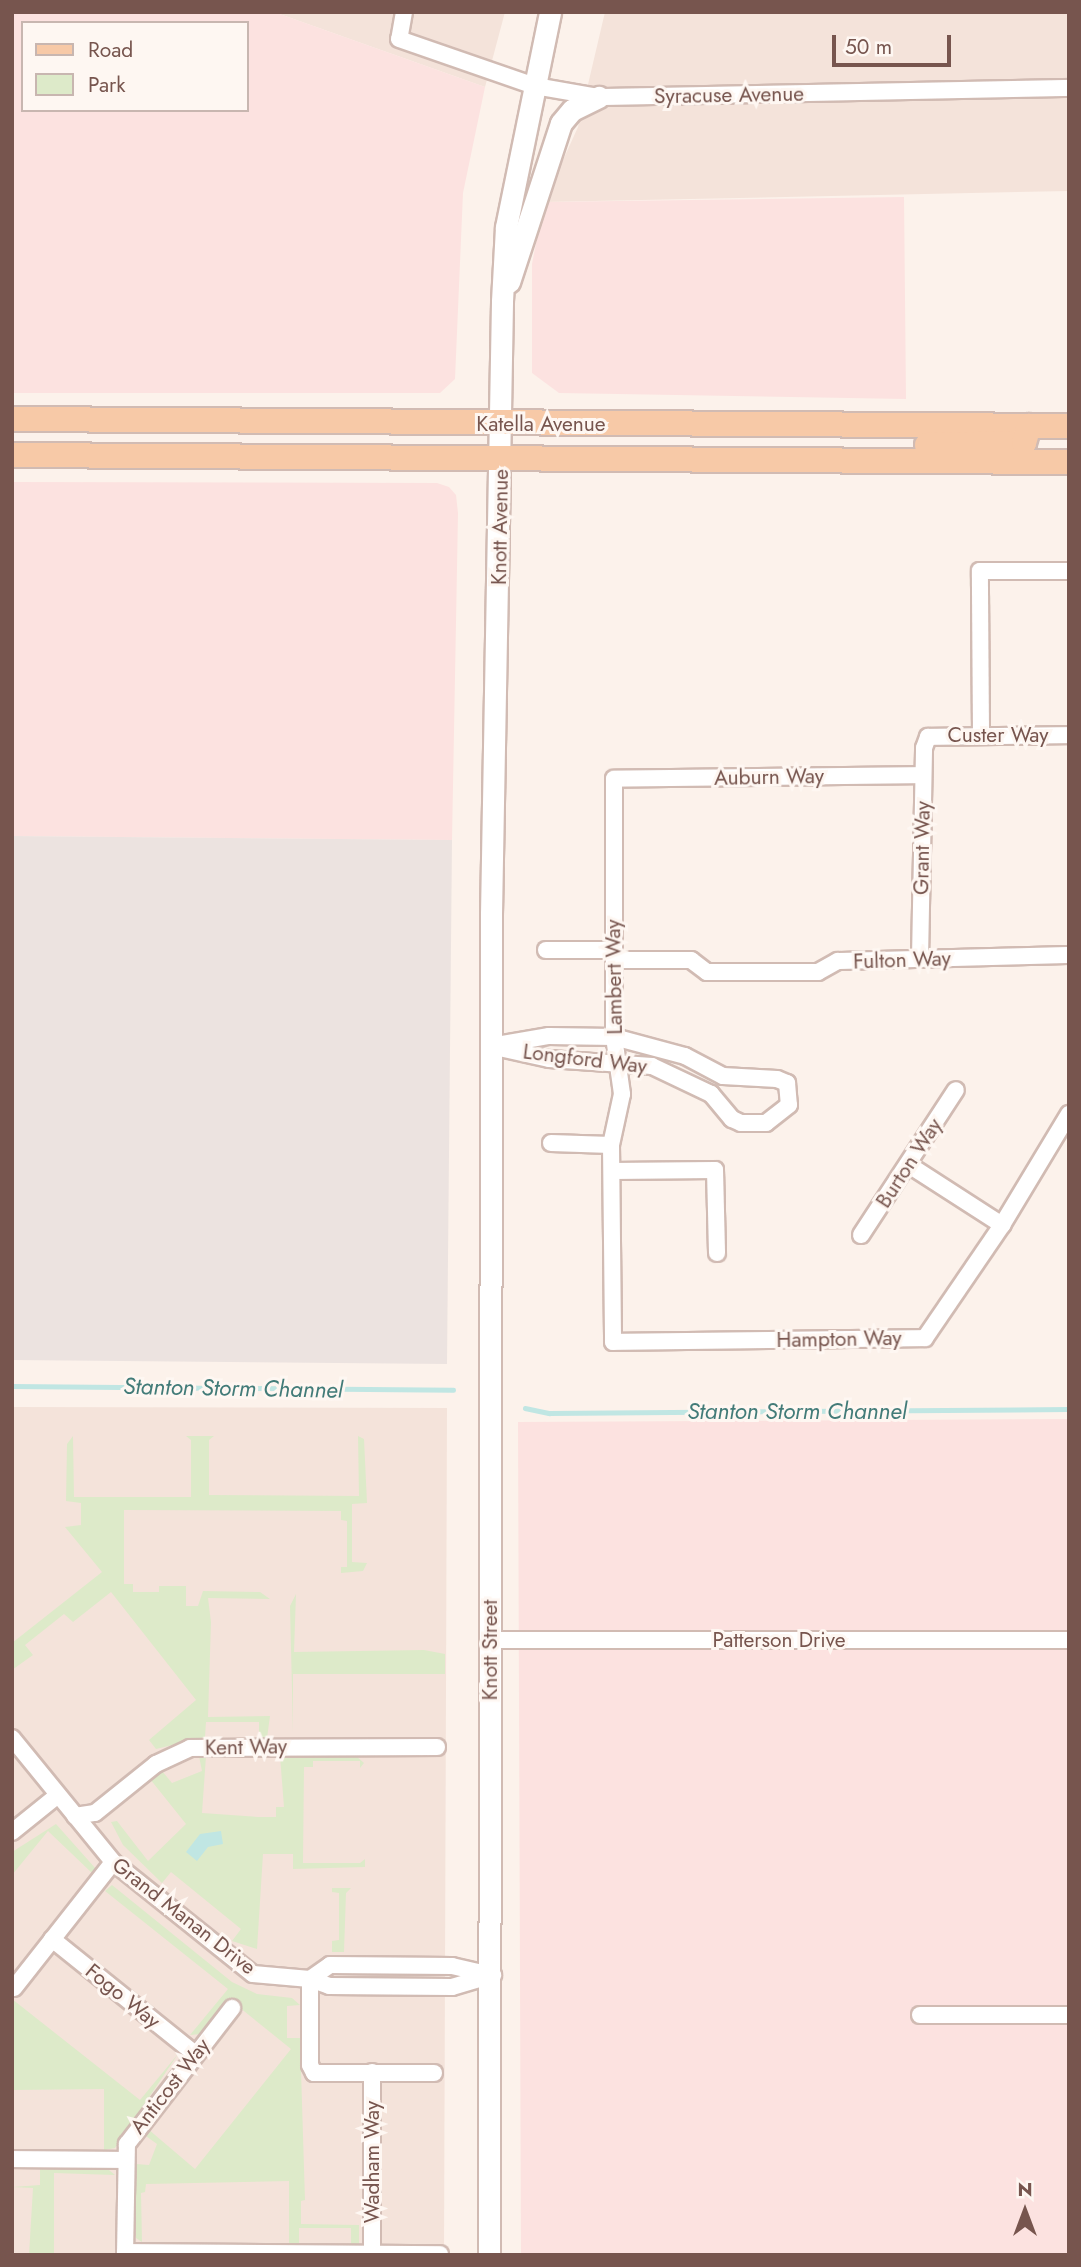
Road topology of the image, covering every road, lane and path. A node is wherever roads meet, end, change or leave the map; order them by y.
1 (404, 12) edge
2 (550, 12) edge
3 (535, 86) junction
4 (1069, 89) edge
5 (599, 97) junction
6 (502, 301) junction
7 (12, 419) edge
8 (502, 424) junction
9 (1029, 426) junction
10 (1069, 426) edge
11 (12, 455) edge
12 (501, 460) junction
13 (887, 461) junction
14 (1069, 463) edge
15 (1069, 572) edge
16 (981, 734) junction
17 (1069, 735) edge
18 (928, 737) joint
19 (923, 775) junction
20 (614, 779) joint
21 (546, 950) dead end
22 (614, 955) junction
23 (1069, 955) edge
24 (920, 959) junction
25 (614, 1037) junction
26 (491, 1046) junction
27 (619, 1060) junction
28 (723, 1076) junction
29 (956, 1090) dead end
30 (711, 1094) junction
31 (1069, 1114) edge
32 (551, 1143) dead end
33 (611, 1145) junction
34 (909, 1165) junction
35 (612, 1171) junction
36 (1002, 1225) junction
37 (861, 1235) dead end
38 (717, 1253) dead end
39 (613, 1342) joint
40 (489, 1640) junction
41 (1069, 1640) edge
42 (12, 1738) edge
43 (437, 1747) dead end
44 (58, 1795) junction
45 (75, 1816) junction
46 (12, 1832) edge
47 (113, 1862) junction
48 (52, 1939) junction
49 (493, 1975) junction
50 (310, 1979) junction
51 (14, 1988) dead end
52 (232, 2008) dead end
53 (920, 2015) dead end
54 (1069, 2015) edge
55 (195, 2053) junction
56 (372, 2072) junction
57 (435, 2073) dead end
58 (12, 2159) edge
59 (124, 2160) junction
60 (125, 2253) edge
61 (372, 2253) junction
62 (440, 2254) edge
63 (489, 2255) edge

1 - 3 street, Syracuse Avenue
2 - 3 main road, Knott Avenue
3 - 5 street, Syracuse Avenue
3 - 6 main road, Knott Avenue
4 - 5 street, Syracuse Avenue
5 - 6 main road
6 - 8 main road, Knott Avenue
7 - 8 main road, Katella Avenue
8 - 9 main road, Katella Avenue
8 - 12 main road, Knott Avenue
9 - 10 main road, Katella Avenue
9 - 13 main road
11 - 12 main road, Katella Avenue
12 - 13 main road, Katella Avenue
12 - 26 main road, Knott Avenue
13 - 14 main road, Katella Avenue
15 - 16 street
16 - 17 street, Custer Way
16 - 18 street, Custer Way
18 - 19 street, Grant Way
19 - 20 street, Auburn Way
19 - 24 street, Grant Way
20 - 22 street, Lambert Way
21 - 22 street, Fulton Way
22 - 24 street, Fulton Way
22 - 25 street, Lambert Way
23 - 24 street, Fulton Way
25 - 26 street, Longford Way
25 - 27 street, Lambert Way
25 - 28 street, Longford Way
26 - 27 street, Longford Way
26 - 40 main road, Knott Street
27 - 30 street, Longford Way
27 - 33 street, Lambert Way
28 - 30 street
28 - 30 street, Longford Way
29 - 34 street, Burton Way
31 - 36 street, Hampton Way
32 - 33 street
33 - 35 street, Lambert Way
34 - 36 street
34 - 37 street, Burton Way
35 - 38 street
35 - 39 street, Lambert Way
36 - 39 street, Hampton Way
40 - 41 street, Patterson Drive
40 - 49 main road, Knott Street
42 - 44 street, Grand Manan Drive
43 - 45 street, Kent Way
44 - 45 street, Grand Manan Drive
44 - 46 street
45 - 47 street, Grand Manan Drive
47 - 48 street
47 - 50 street, Grand Manan Drive
48 - 51 street
48 - 55 street, Fogo Way
49 - 50 street
49 - 63 main road, Knott Street
50 - 56 street
52 - 55 street, Anticost Way
53 - 54 street
55 - 59 street, Anticost Way
56 - 57 street
56 - 61 street, Wadham Way
58 - 59 street
59 - 60 street, Anticost Way
60 - 61 street
61 - 62 street

